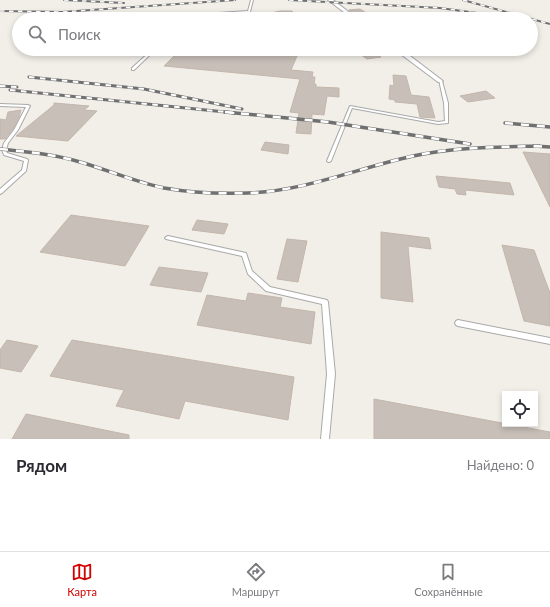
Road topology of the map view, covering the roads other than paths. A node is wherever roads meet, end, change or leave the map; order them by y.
1 (252, 0) edge
2 (330, 0) edge
3 (249, 12) edge
4 (346, 12) edge
5 (147, 56) edge
6 (406, 56) edge
7 (132, 69) dead end
8 (440, 82) joint
9 (0, 105) edge
10 (0, 154) edge
11 (6, 154) junction
12 (329, 161) dead end
13 (0, 192) edge
14 (168, 238) dead end
15 (458, 323) dead end
16 (550, 340) edge
17 (325, 439) edge

1 - 3 lane
2 - 4 street
5 - 7 lane
6 - 8 street
8 - 12 lane
9 - 11 lane
10 - 11 lane
11 - 13 lane
14 - 17 lane
15 - 16 lane

